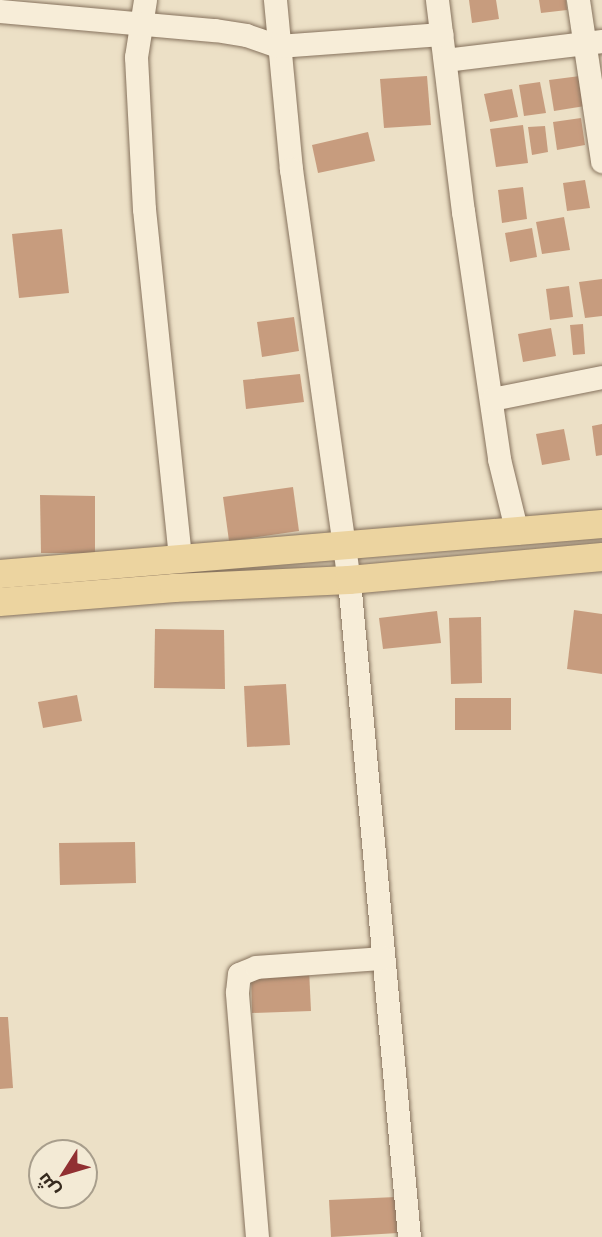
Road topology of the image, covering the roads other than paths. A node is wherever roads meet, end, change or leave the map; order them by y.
1 (145, 0) edge
2 (275, 0) edge
3 (437, 0) edge
4 (578, 0) edge
5 (0, 11) edge
6 (140, 25) junction
7 (442, 34) junction
8 (593, 42) edge
9 (278, 46) junction
10 (445, 60) junction
11 (602, 161) edge
12 (602, 377) edge
13 (492, 398) junction
14 (602, 524) edge
15 (517, 533) junction
16 (343, 546) junction
17 (602, 557) edge
18 (180, 558) junction
19 (0, 574) edge
20 (349, 580) junction
21 (0, 602) edge
22 (383, 958) junction
23 (257, 1237) edge
24 (409, 1237) edge

1 - 6 street
2 - 9 street
3 - 7 street
4 - 8 street
5 - 6 street
6 - 9 street
6 - 18 street
7 - 9 street
7 - 10 street
8 - 10 street
8 - 11 street
9 - 16 street
10 - 13 street
12 - 13 street
13 - 15 street
14 - 15 main road
15 - 16 main road
16 - 18 main road
16 - 20 street
17 - 20 main road
18 - 19 main road
20 - 21 main road
20 - 22 street
22 - 23 street
22 - 24 street

